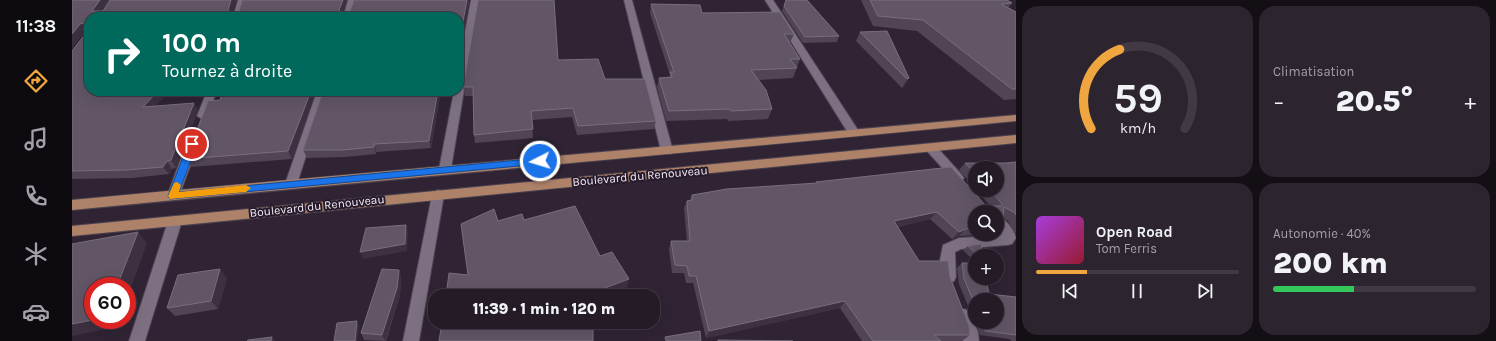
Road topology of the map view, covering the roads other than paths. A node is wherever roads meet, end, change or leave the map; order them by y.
1 (242, 0) edge
2 (352, 0) edge
3 (475, 0) edge
4 (628, 0) edge
5 (769, 0) edge
6 (238, 12) edge
7 (348, 12) edge
8 (464, 62) edge
9 (210, 96) edge
10 (320, 96) edge
11 (458, 96) edge
12 (1016, 118) edge
13 (854, 133) junction
14 (1016, 139) edge
15 (931, 148) junction
16 (667, 151) junction
17 (445, 169) junction
18 (291, 184) junction
19 (966, 188) edge
20 (438, 195) junction
21 (173, 196) junction
22 (72, 205) edge
23 (175, 221) junction
24 (1004, 229) edge
25 (72, 231) edge
26 (1004, 240) edge
27 (995, 241) edge
28 (953, 291) edge
29 (959, 305) edge
30 (137, 341) edge
31 (411, 341) edge
32 (971, 341) edge

1 - 6 street
2 - 7 street
3 - 8 street
4 - 16 street
5 - 13 street
9 - 21 street
10 - 18 street
11 - 17 street
12 - 13 main road, Boulevard du Renouveau
13 - 16 main road, Boulevard du Renouveau
14 - 15 main road, Boulevard du Renouveau
15 - 19 street
15 - 20 main road, Boulevard du Renouveau
16 - 17 main road, Boulevard du Renouveau
17 - 18 main road, Boulevard du Renouveau
18 - 21 main road, Boulevard du Renouveau
20 - 23 main road, Boulevard du Renouveau
20 - 31 street
21 - 22 main road, Boulevard du Renouveau
23 - 25 main road, Boulevard du Renouveau
23 - 30 street
24 - 26 street
27 - 28 street
29 - 32 street

